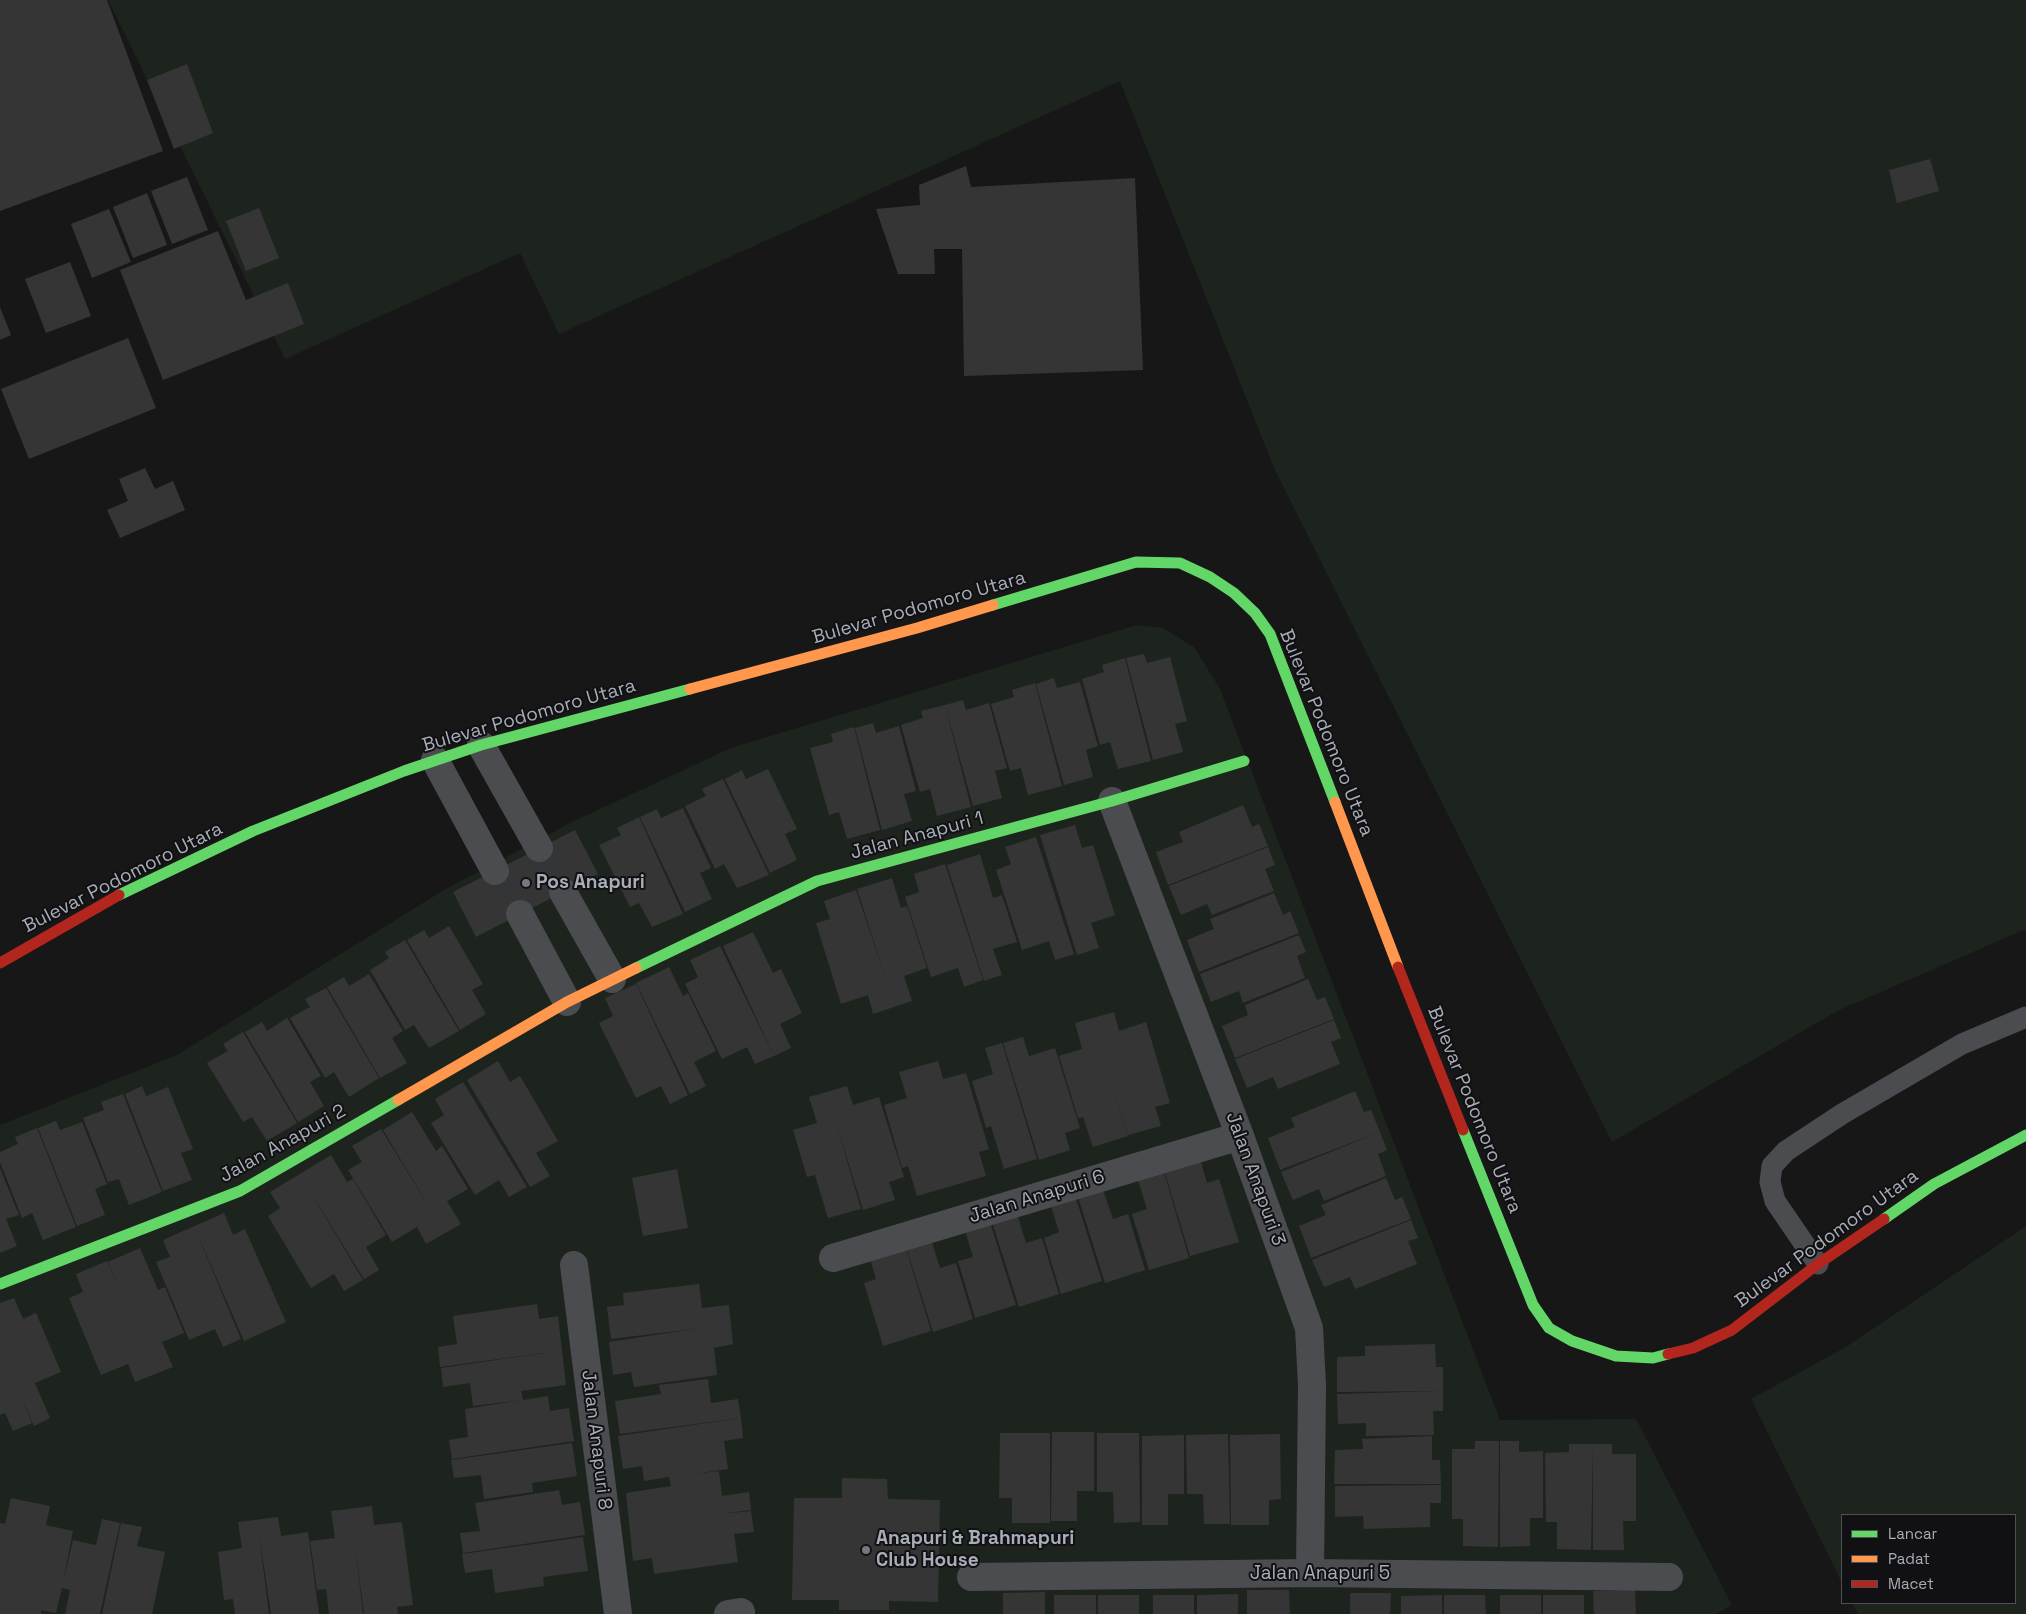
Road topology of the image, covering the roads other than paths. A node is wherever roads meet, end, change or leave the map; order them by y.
1 (481, 745) junction
2 (435, 760) junction
3 (1244, 761) dead end
4 (1112, 801) junction
5 (539, 848) tunnel mouth
6 (495, 871) tunnel mouth
7 (563, 892) tunnel mouth
8 (520, 914) tunnel mouth
9 (0, 963) edge
10 (612, 980) junction
11 (567, 1002) junction
12 (2026, 1017) edge
13 (2026, 1135) edge
14 (1240, 1136) junction
15 (834, 1258) dead end
16 (1818, 1264) junction
17 (574, 1265) dead end
18 (0, 1284) edge
19 (1310, 1573) junction
20 (971, 1577) dead end
21 (1669, 1577) dead end
22 (618, 1614) edge

1 - 2 street, Bulevar Podomoro Utara
1 - 5 street
1 - 16 street, Bulevar Podomoro Utara
2 - 6 street
2 - 9 street, Bulevar Podomoro Utara
3 - 4 street, Jalan Anapuri 1
4 - 10 street, Jalan Anapuri 1
4 - 14 street, Jalan Anapuri 3
7 - 10 street
8 - 11 street
10 - 11 street, Jalan Anapuri 1
11 - 18 street, Jalan Anapuri 2
12 - 16 lane
13 - 16 street, Bulevar Podomoro Utara
14 - 15 street, Jalan Anapuri 6
14 - 19 street, Jalan Anapuri 3
17 - 22 street, Jalan Anapuri 8
19 - 20 street, Jalan Anapuri 5
19 - 21 street, Jalan Anapuri 5

